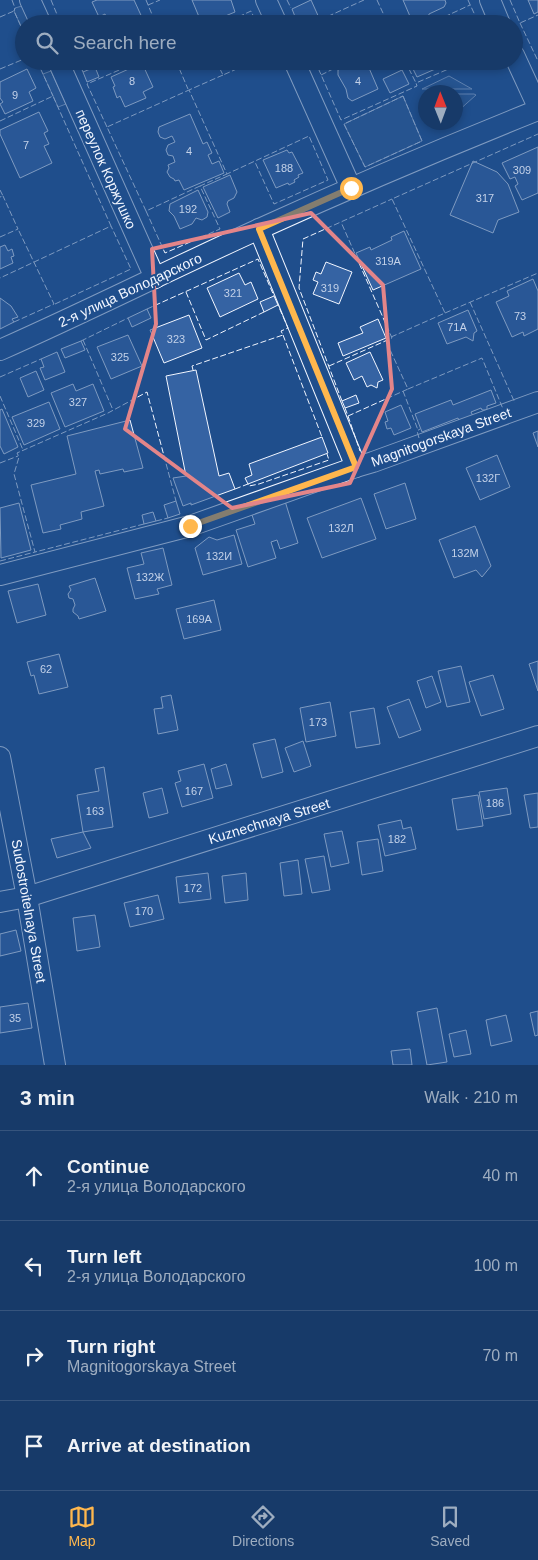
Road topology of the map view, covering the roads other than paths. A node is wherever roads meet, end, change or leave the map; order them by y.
1 (30, 0) edge
2 (266, 0) edge
3 (490, 0) edge
4 (37, 15) edge
5 (273, 15) edge
6 (496, 15) edge
7 (62, 70) edge
8 (298, 70) edge
9 (521, 70) edge
10 (538, 108) edge
11 (351, 188) junction
12 (259, 229) junction
13 (155, 278) junction
14 (0, 350) edge
15 (538, 402) edge
16 (356, 467) junction
17 (0, 575) edge
18 (538, 736) edge
19 (0, 757) edge
20 (27, 897) junction
21 (0, 902) edge
22 (55, 1065) edge

1 - 4 street
2 - 5 street
3 - 6 street
7 - 13 street, переулок Коржушко
8 - 11 street
9 - 10 street
10 - 11 street, 2-я улица Володарского
11 - 12 street, 2-я улица Володарского
12 - 13 street, 2-я улица Володарского
12 - 16 street
13 - 14 street, 2-я улица Володарского
15 - 16 street, Magnitogorskaya Street
16 - 17 street, Magnitogorskaya Street
18 - 20 street, Kuznechnaya Street
19 - 20 street, Sudostroitelnaya Street
20 - 21 street, Kuznechnaya Street
20 - 22 street, Sudostroitelnaya Street

